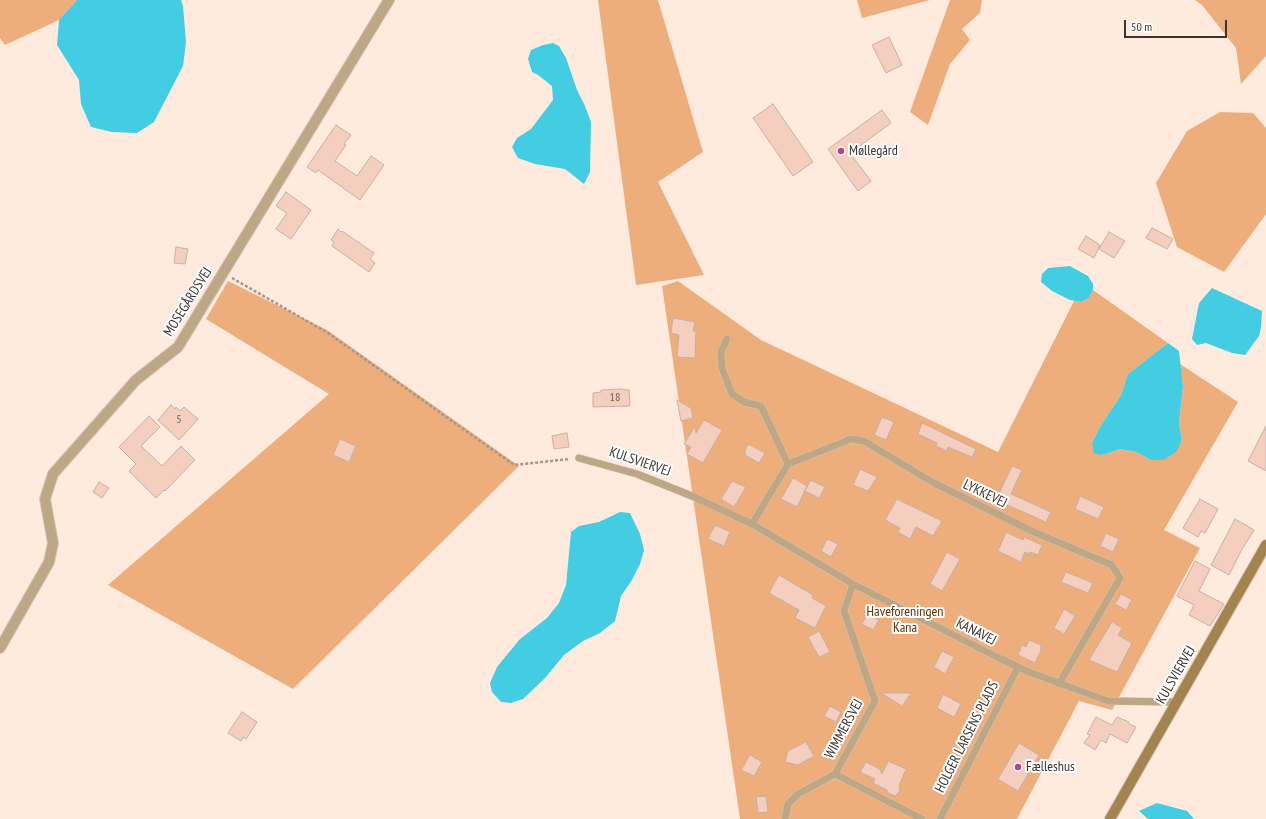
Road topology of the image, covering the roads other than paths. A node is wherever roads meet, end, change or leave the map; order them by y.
1 (390, 0) edge
2 (728, 339) dead end
3 (579, 458) road end
4 (788, 464) junction
5 (692, 496) joint
6 (752, 524) junction
7 (1266, 545) edge
8 (853, 584) junction
9 (0, 648) edge
10 (1018, 667) junction
11 (1059, 684) junction
12 (1177, 702) junction
13 (835, 774) junction
14 (919, 817) edge
15 (785, 819) edge
16 (940, 819) edge
17 (1110, 819) edge

1 - 9 street, MOSEGÅRDSVEJ
2 - 4 lane
3 - 5 lane, KULSVIERVEJ
4 - 6 lane
4 - 11 lane, LYKKEVEJ
5 - 6 lane, KANAVEJ
6 - 8 lane, KANAVEJ
7 - 12 street, KULSVIERVEJ
8 - 10 lane, KANAVEJ
8 - 13 lane, WIMMERSVEJ
10 - 11 lane, KANAVEJ
10 - 16 lane, HOLGER LARSENS PLADS
11 - 12 lane, KANAVEJ
12 - 17 street, KULSVIERVEJ
13 - 14 lane
13 - 15 lane, WIMMERSVEJ

